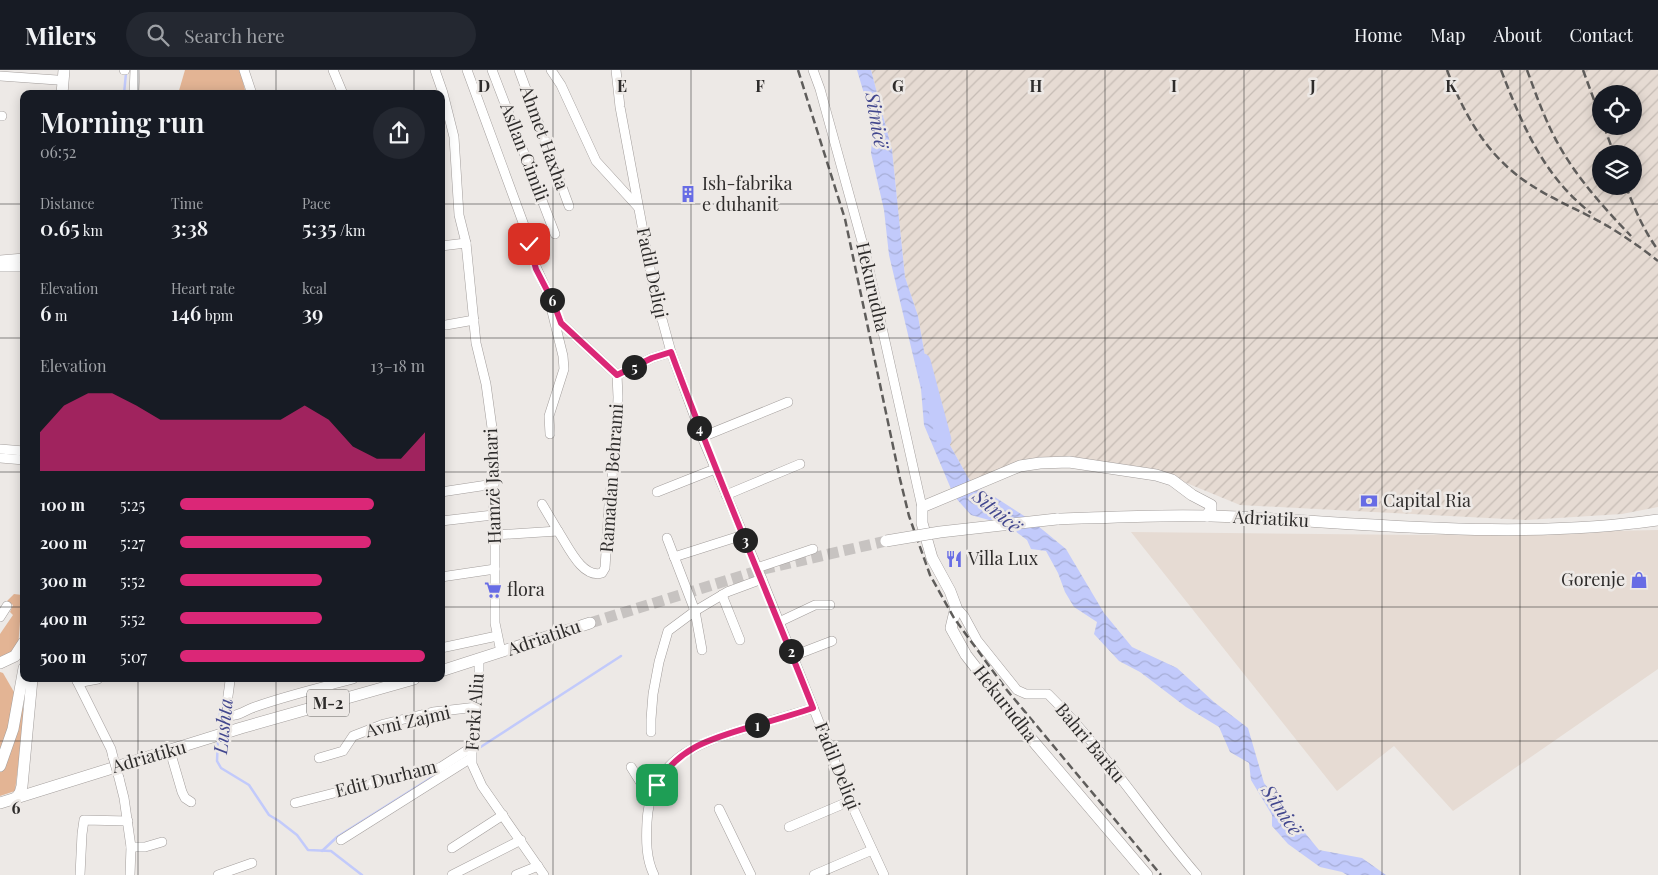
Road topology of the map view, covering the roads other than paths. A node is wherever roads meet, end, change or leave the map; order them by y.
1 (64, 70) edge
2 (136, 70) edge
3 (244, 70) edge
4 (333, 70) edge
5 (434, 70) edge
6 (467, 70) edge
7 (492, 70) edge
8 (519, 70) edge
9 (551, 70) edge
10 (616, 70) edge
11 (813, 70) edge
12 (57, 75) edge
13 (0, 76) edge
14 (56, 90) edge
15 (62, 90) edge
16 (134, 90) edge
17 (251, 90) edge
18 (339, 90) edge
19 (441, 90) edge
20 (445, 105) edge
21 (569, 206) dead end
22 (638, 207) junction
23 (555, 234) dead end
24 (466, 244) junction
25 (445, 246) edge
26 (0, 260) edge
27 (20, 263) edge
28 (20, 264) edge
29 (0, 267) edge
30 (547, 291) junction
31 (474, 320) junction
32 (446, 325) dead end
33 (671, 352) junction
34 (617, 375) junction
35 (788, 402) dead end
36 (550, 434) dead end
37 (702, 437) junction
38 (20, 452) edge
39 (0, 457) edge
40 (20, 460) edge
41 (800, 464) dead end
42 (715, 469) junction
43 (494, 484) junction
44 (445, 491) edge
45 (657, 492) dead end
46 (726, 495) junction
47 (1192, 495) junction
48 (542, 504) dead end
49 (1211, 505) junction
50 (922, 507) junction
51 (493, 515) junction
52 (1190, 516) junction
53 (1207, 516) junction
54 (1238, 517) junction
55 (1658, 520) edge
56 (445, 521) edge
57 (558, 531) junction
58 (495, 535) junction
59 (743, 535) junction
60 (666, 538) dead end
61 (886, 541) tunnel mouth
62 (813, 549) dead end
63 (674, 557) junction
64 (757, 568) junction
65 (495, 570) junction
66 (445, 576) edge
67 (762, 579) junction
68 (722, 595) junction
69 (7, 606) dead end
70 (830, 606) dead end
71 (956, 607) junction
72 (695, 611) junction
73 (0, 617) edge
74 (779, 622) junction
75 (590, 623) tunnel mouth
76 (497, 636) junction
77 (740, 640) dead end
78 (832, 641) dead end
79 (445, 647) edge
80 (20, 648) edge
81 (702, 650) dead end
82 (501, 652) junction
83 (793, 656) junction
84 (478, 660) junction
85 (0, 663) edge
86 (20, 667) edge
87 (445, 670) edge
88 (21, 682) edge
89 (32, 682) edge
90 (78, 682) edge
91 (230, 682) edge
92 (342, 682) edge
93 (403, 682) edge
94 (477, 707) junction
95 (813, 708) junction
96 (651, 732) dead end
97 (170, 751) junction
98 (472, 753) junction
99 (319, 758) dead end
100 (0, 766) edge
101 (632, 767) dead end
102 (23, 776) junction
103 (49, 787) junction
104 (16, 798) junction
105 (652, 799) junction
106 (850, 801) junction
107 (191, 802) dead end
108 (0, 803) edge
109 (295, 803) dead end
110 (719, 810) dead end
111 (503, 815) junction
112 (128, 821) junction
113 (789, 827) dead end
114 (340, 840) dead end
115 (521, 840) junction
116 (162, 842) dead end
117 (132, 847) junction
118 (452, 848) dead end
119 (872, 850) junction
120 (252, 863) dead end
121 (538, 866) junction
122 (80, 875) edge
123 (130, 875) edge
124 (218, 875) edge
125 (452, 875) edge
126 (516, 875) edge
127 (544, 875) edge
128 (654, 875) edge
129 (751, 875) edge
130 (814, 875) edge
131 (884, 875) edge
132 (1146, 875) edge
133 (1196, 875) edge

1 - 15 main road
2 - 16 street
3 - 17 street
4 - 18 street
5 - 19 street, Hamzë Jashari
6 - 30 street
7 - 23 street, Asllan Cimili
8 - 21 street, Ahmet Haxha
9 - 22 street
10 - 22 street, Fadil Deliqi
11 - 50 street, Hekurudha
12 - 13 street
12 - 14 main road
20 - 24 street, Hamzë Jashari
22 - 33 street, Fadil Deliqi
24 - 25 street
24 - 31 street, Hamzë Jashari
26 - 27 street
28 - 29 street
30 - 34 street
30 - 36 street
31 - 32 street
31 - 43 street, Hamzë Jashari
33 - 34 street
33 - 37 street, Fadil Deliqi
34 - 57 street, Ramadan Behrami
35 - 37 street
37 - 42 street, Fadil Deliqi
38 - 39 street
39 - 40 street
41 - 46 street
42 - 45 street
42 - 46 street, Fadil Deliqi
43 - 44 street
43 - 51 street, Hamzë Jashari
46 - 59 street, Fadil Deliqi
47 - 49 main road
47 - 50 main road
47 - 52 main road
48 - 57 street, Ramadan Behrami
49 - 53 main road
49 - 54 main road
50 - 71 main road, Hekurudha
51 - 56 street
51 - 58 street, Hamzë Jashari
52 - 53 main road, Adriatiku
52 - 61 main road, Adriatiku, bridge
53 - 54 main road, Adriatiku
54 - 55 main road, Adriatiku
57 - 58 street
58 - 65 street, Hamzë Jashari
59 - 63 street
59 - 64 street, Fadil Deliqi
60 - 63 street
62 - 64 street
63 - 72 street
64 - 67 street, Fadil Deliqi
65 - 66 street
65 - 76 street, Hamzë Jashari
67 - 68 street
67 - 74 street, Fadil Deliqi
68 - 72 street
68 - 77 street
69 - 73 street
70 - 74 street
71 - 132 main road, Hekurudha
71 - 133 street, Bahri Barku
72 - 81 street
72 - 96 street
74 - 83 street, Fadil Deliqi
75 - 82 main road, Adriatiku
76 - 79 street
76 - 82 street, Hamzë Jashari
78 - 83 street
80 - 85 main road
82 - 84 main road, Adriatiku
83 - 95 street, Fadil Deliqi
84 - 87 main road, Adriatiku
84 - 94 street, Ferki Aliu
85 - 86 main road
88 - 100 main road
89 - 102 main road
90 - 112 street, bridge
91 - 92 street
93 - 97 main road, Adriatiku / M-2
94 - 98 street, Ferki Aliu
94 - 99 street, Avni Zajmi
95 - 105 street
95 - 106 street, Fadil Deliqi
97 - 103 main road, Adriatiku / M-2
97 - 107 street
98 - 109 street, Edit Durham
98 - 111 street, Ferki Aliu
98 - 114 street
101 - 105 street
102 - 103 main road
102 - 104 main road
103 - 104 main road, Adriatiku / M-2
104 - 108 main road, Adriatiku / M-2
105 - 128 street
106 - 113 street
106 - 119 street, Fadil Deliqi
110 - 129 street
111 - 115 street, Ferki Aliu
111 - 118 street
112 - 117 street
112 - 122 street
115 - 121 street, Ferki Aliu
115 - 125 street
116 - 117 street
117 - 123 street
119 - 130 street
119 - 131 street, Fadil Deliqi
120 - 124 street
121 - 126 street
121 - 127 street, Ferki Aliu

